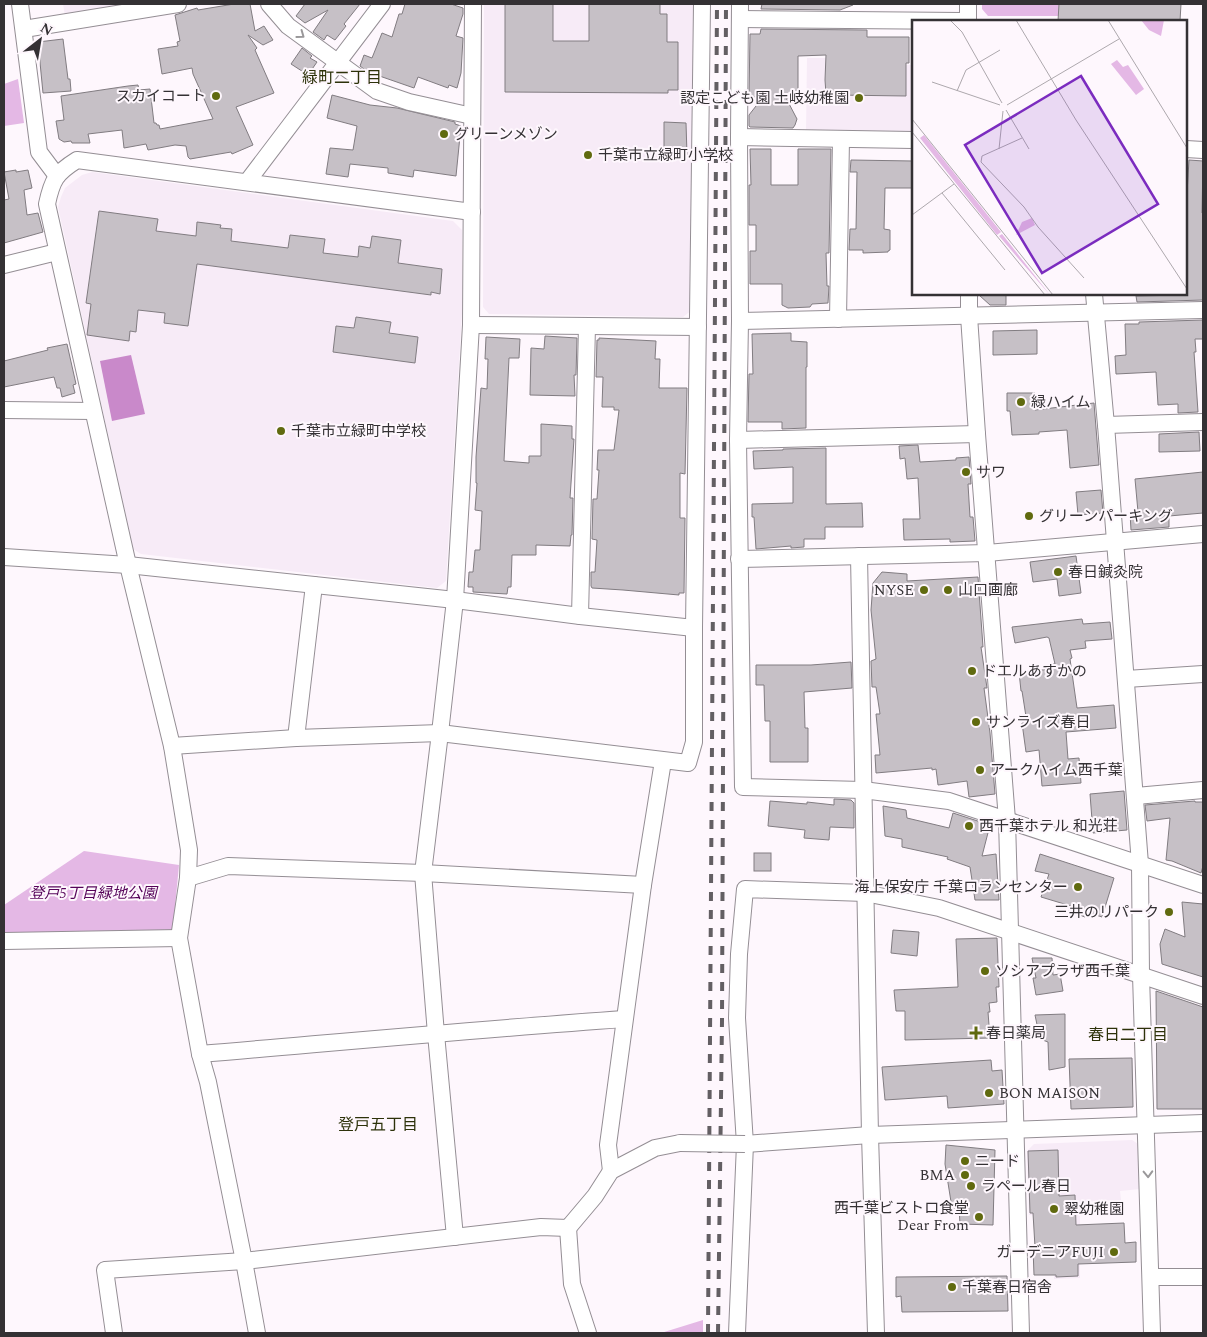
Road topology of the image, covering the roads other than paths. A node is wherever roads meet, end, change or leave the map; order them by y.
1 (20, 4) edge
2 (178, 4) edge
3 (269, 4) edge
4 (382, 4) edge
5 (473, 4) edge
6 (702, 4) edge
7 (968, 4) edge
8 (740, 12) edge
9 (937, 20) edge
10 (968, 20) edge
11 (24, 29) junction
12 (338, 62) junction
13 (472, 116) junction
14 (738, 137) junction
15 (841, 139) junction
16 (912, 140) edge
17 (1187, 149) edge
18 (1203, 150) edge
19 (57, 176) junction
20 (247, 182) junction
21 (472, 212) junction
22 (57, 252) junction
23 (4, 265) edge
24 (969, 295) edge
25 (1094, 295) edge
26 (1203, 310) edge
27 (1095, 312) junction
28 (969, 316) junction
29 (838, 319) junction
30 (740, 321) junction
31 (471, 325) junction
32 (587, 326) junction
33 (698, 327) junction
34 (4, 410) edge
35 (93, 411) junction
36 (1203, 422) edge
37 (1106, 425) junction
38 (977, 434) junction
39 (738, 440) junction
40 (1203, 534) edge
41 (1116, 542) junction
42 (987, 553) junction
43 (859, 556) junction
44 (4, 557) edge
45 (739, 559) junction
46 (128, 565) junction
47 (314, 585) junction
48 (455, 600) junction
49 (580, 616) junction
50 (694, 628) junction
51 (1203, 674) edge
52 (1126, 679) junction
53 (440, 733) junction
54 (296, 738) junction
55 (172, 746) junction
56 (663, 760) junction
57 (863, 790) junction
58 (1203, 790) edge
59 (1136, 796) junction
60 (1007, 820) junction
61 (1140, 864) junction
62 (423, 872) junction
63 (188, 878) junction
64 (643, 885) junction
65 (1203, 885) edge
66 (865, 893) junction
67 (1010, 932) junction
68 (179, 938) junction
69 (4, 941) edge
70 (1141, 975) junction
71 (1203, 996) edge
72 (624, 1019) junction
73 (436, 1034) junction
74 (200, 1054) junction
75 (1203, 1123) edge
76 (1147, 1125) junction
77 (1015, 1130) junction
78 (870, 1135) junction
79 (745, 1144) junction
80 (611, 1171) junction
81 (568, 1228) junction
82 (455, 1236) junction
83 (244, 1261) junction
84 (1151, 1277) junction
85 (1203, 1277) edge
86 (114, 1333) edge
87 (257, 1333) edge
88 (588, 1333) edge
89 (736, 1333) edge
90 (876, 1333) edge
91 (1021, 1333) edge
92 (1152, 1333) edge

1 - 11 street
2 - 11 street
3 -> 12 street
4 - 12 street
5 - 13 street
6 - 33 street
7 - 10 street
8 - 9 street
8 - 14 street
11 - 19 street
12 - 13 street
12 - 20 street
13 - 21 street
14 - 15 street
14 - 30 street
15 - 16 street
15 - 29 street
17 - 18 street
19 - 20 street
19 - 22 street
20 - 21 street
21 - 31 street
22 - 23 street
22 - 35 street
24 - 28 street
25 - 27 street
26 - 27 street
27 - 28 street
27 - 37 street
28 - 29 street
28 - 38 street
29 - 30 street
30 - 39 street
31 - 32 street
31 - 48 street
32 - 33 street
32 - 49 street
33 - 50 street
34 - 35 street
35 - 46 street
36 - 37 street
37 - 41 street
38 - 39 street
38 - 42 street
39 - 45 street
40 - 41 street
41 - 42 street
41 - 52 street
42 - 43 street
42 - 60 street
43 - 45 street
43 - 57 street
44 - 46 street
45 - 57 street
46 - 47 street
46 - 55 street
47 - 48 street
47 - 54 street
48 - 49 street
48 - 53 street
49 - 50 street
50 - 56 street
51 - 52 street
52 - 59 street
53 - 54 street
53 - 56 street
53 - 62 street
54 - 55 street
55 - 63 street
56 - 64 street
57 - 60 street
57 - 66 street
58 - 59 street
59 - 61 street
60 - 61 street
60 - 67 street
61 - 65 street
61 - 70 street
62 - 63 street
62 - 64 street
62 - 73 street
63 - 68 street
64 - 72 street
66 - 67 street
66 - 78 street
66 - 79 street
67 - 70 street
67 - 77 street
68 - 69 street
68 - 74 street
70 - 71 street
70 - 76 street
72 - 73 street
72 - 80 street
73 - 74 street
73 - 82 street
74 - 83 street
75 - 76 street
76 - 77 street
76 -> 84 street
77 - 78 street
77 - 91 street
78 - 79 street
78 - 90 street
79 - 80 street, bridge
79 - 89 street
80 - 81 street
81 - 82 street
81 - 88 street
82 - 83 street
83 - 86 street
83 - 87 street
84 - 85 street
84 - 92 street

